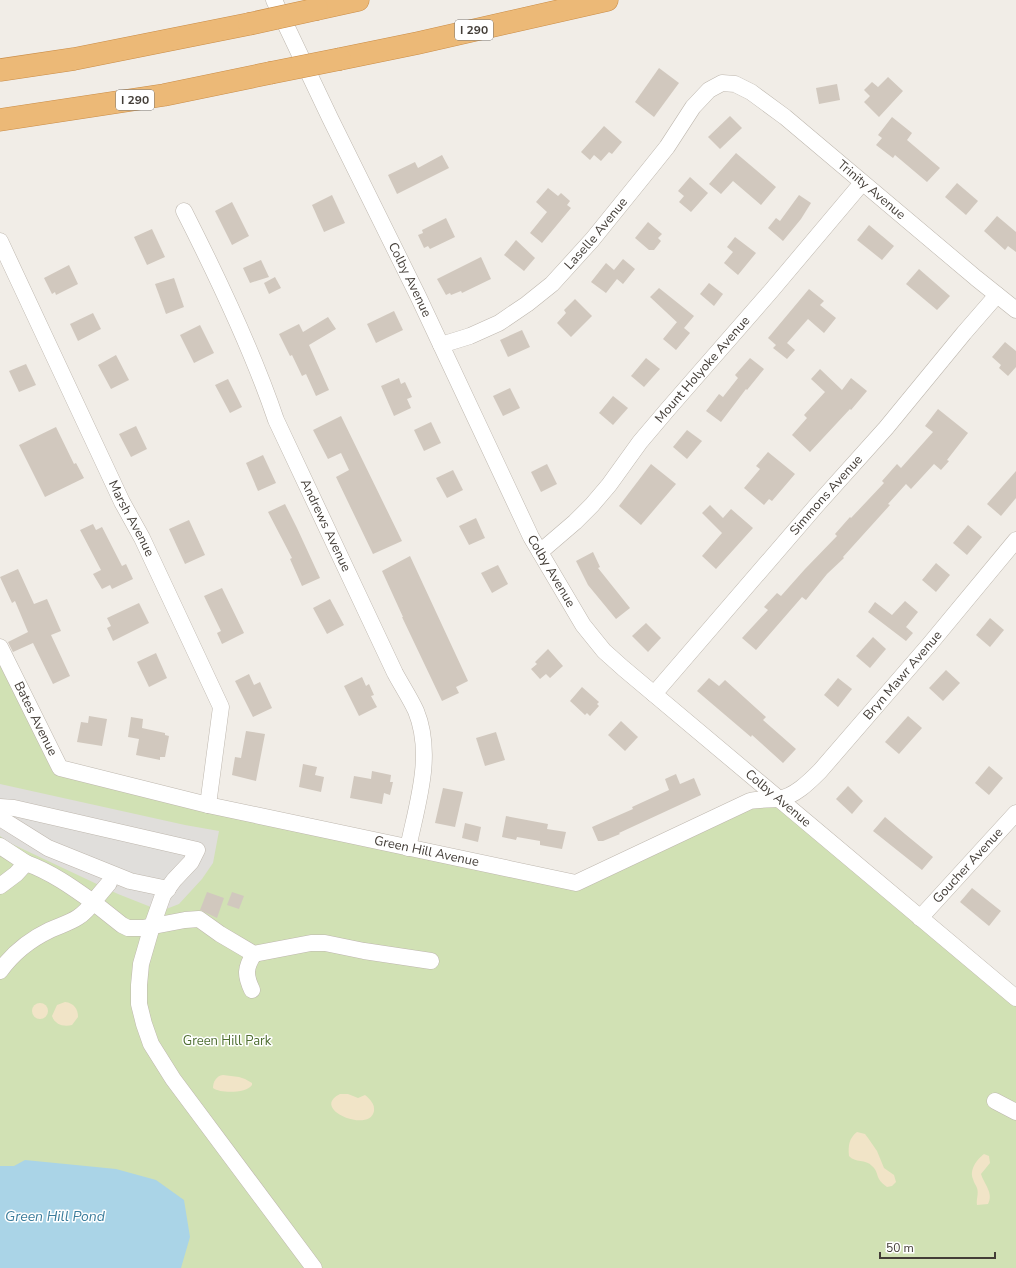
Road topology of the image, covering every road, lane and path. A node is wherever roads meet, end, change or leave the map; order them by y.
1 (274, 0) edge
2 (358, 0) edge
3 (607, 0) edge
4 (0, 70) edge
5 (720, 83) joint
6 (0, 120) edge
7 (862, 183) junction
8 (184, 211) dead end
9 (0, 241) edge
10 (997, 295) junction
11 (1016, 310) edge
12 (441, 345) junction
13 (1016, 540) edge
14 (540, 552) junction
15 (0, 646) edge
16 (654, 694) junction
17 (60, 768) joint
18 (780, 799) junction
19 (208, 804) junction
20 (0, 807) edge
21 (1016, 813) edge
22 (0, 818) edge
23 (0, 846) edge
24 (408, 848) junction
25 (26, 863) junction
26 (109, 883) dead end
27 (0, 886) edge
28 (168, 889) junction
29 (94, 902) junction
30 (920, 918) junction
31 (152, 926) junction
32 (254, 954) junction
33 (431, 961) dead end
34 (0, 971) edge
35 (252, 990) dead end
36 (1016, 998) edge
37 (995, 1101) dead end
38 (1016, 1112) edge
39 (314, 1268) edge

1 - 12 street, Colby Avenue
2 - 4 highway, bridge
3 - 6 highway, I 290, bridge
5 - 7 street, Trinity Avenue
5 - 12 street, Laselle Avenue
7 - 10 street, Trinity Avenue
7 - 14 street, Mount Holyoke Avenue
8 - 24 street, Andrews Avenue
9 - 19 street, Marsh Avenue
10 - 11 street, Trinity Avenue
10 - 16 street, Simmons Avenue
12 - 14 street, Colby Avenue
13 - 18 street, Bryn Mawr Avenue
14 - 16 street, Colby Avenue
15 - 17 street, Bates Avenue
16 - 18 street, Colby Avenue
17 - 19 street, Green Hill Avenue
18 - 24 street, Green Hill Avenue
18 - 30 street, Colby Avenue
19 - 24 street, Green Hill Avenue
20 - 28 street
21 - 30 street, Goucher Avenue
22 - 28 street
23 - 25 street
25 - 27 street
25 - 29 street
26 - 29 street
28 - 31 street
29 - 31 street
29 - 34 street
30 - 36 street, Colby Avenue
31 - 32 street
31 - 39 street
32 - 33 street
32 - 35 street
37 - 38 street

